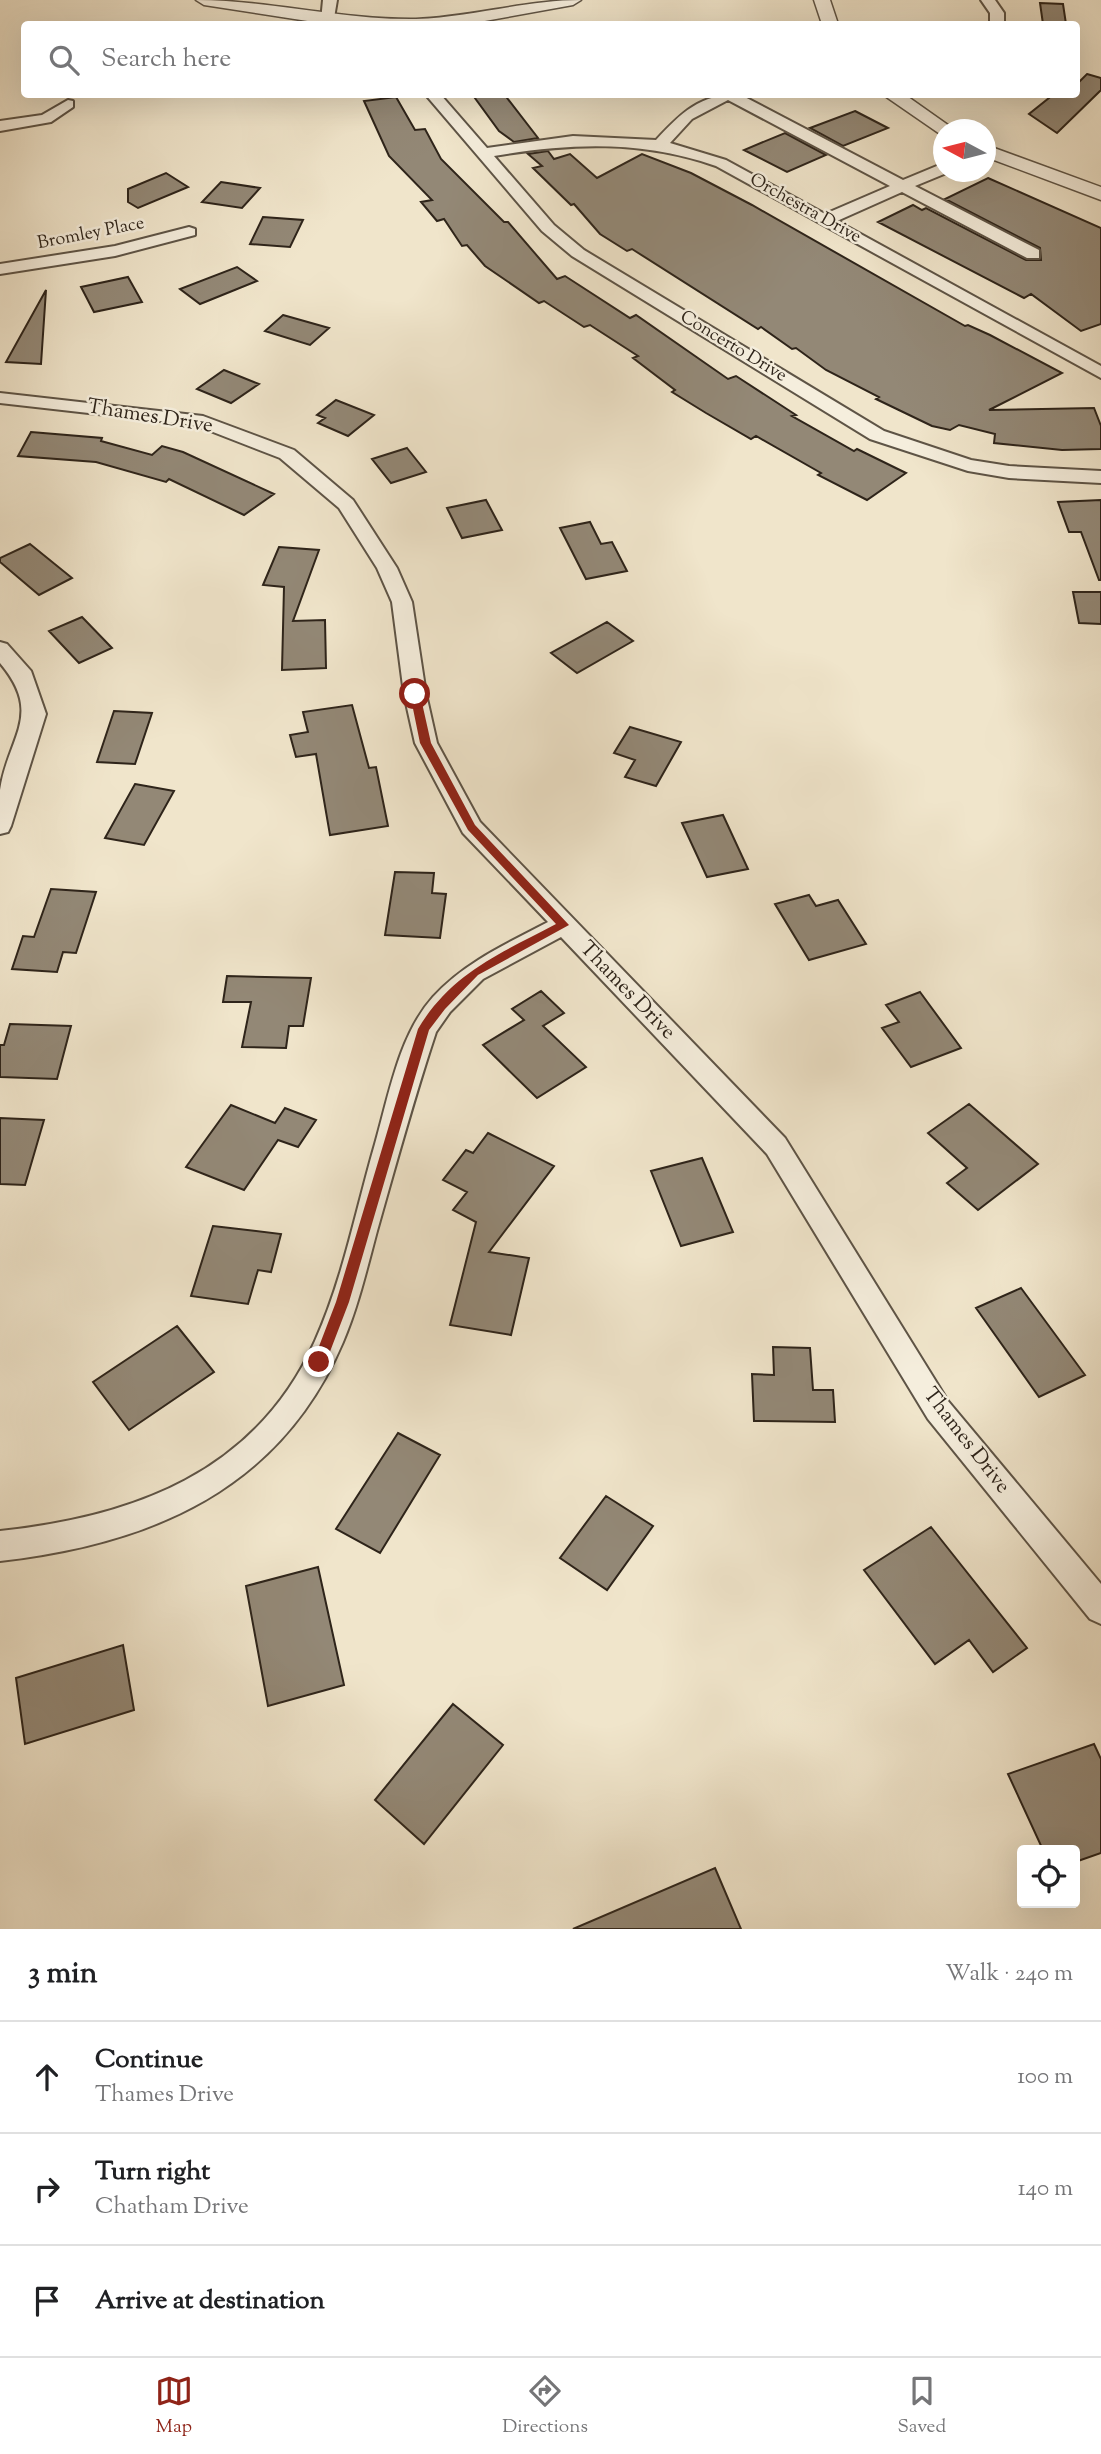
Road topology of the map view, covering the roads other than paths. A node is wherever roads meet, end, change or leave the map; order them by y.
1 (204, 0) edge
2 (330, 0) edge
3 (573, 0) edge
4 (822, 0) edge
5 (988, 0) edge
6 (328, 21) joint
7 (442, 21) edge
8 (829, 21) edge
9 (997, 21) edge
10 (435, 98) edge
11 (723, 98) edge
12 (735, 98) edge
13 (897, 98) edge
14 (68, 104) dead end
15 (933, 121) edge
16 (0, 126) edge
17 (660, 144) junction
18 (482, 154) junction
19 (996, 155) edge
20 (933, 173) edge
21 (904, 186) junction
22 (1101, 194) edge
23 (825, 220) junction
24 (190, 232) dead end
25 (1033, 254) dead end
26 (0, 269) edge
27 (1096, 364) edge
28 (0, 398) edge
29 (1101, 477) edge
30 (0, 649) edge
31 (0, 826) edge
32 (563, 925) junction
33 (0, 1546) edge
34 (1101, 1608) edge

1 - 6 street
2 - 6 street
3 - 7 street
4 - 8 street
5 - 9 street
10 - 18 street, Concerto Drive
11 - 17 street
12 - 21 street
13 - 15 street
14 - 16 street
17 - 18 street, Orchestra Drive
17 - 23 street, Orchestra Drive
18 - 29 street, Concerto Drive
19 - 22 street
20 - 21 street
21 - 23 street
21 - 25 street
23 - 27 street, Orchestra Drive
24 - 26 street, Bromley Place
28 - 32 street, Thames Drive
30 - 31 street
32 - 33 street
32 - 34 street, Thames Drive

